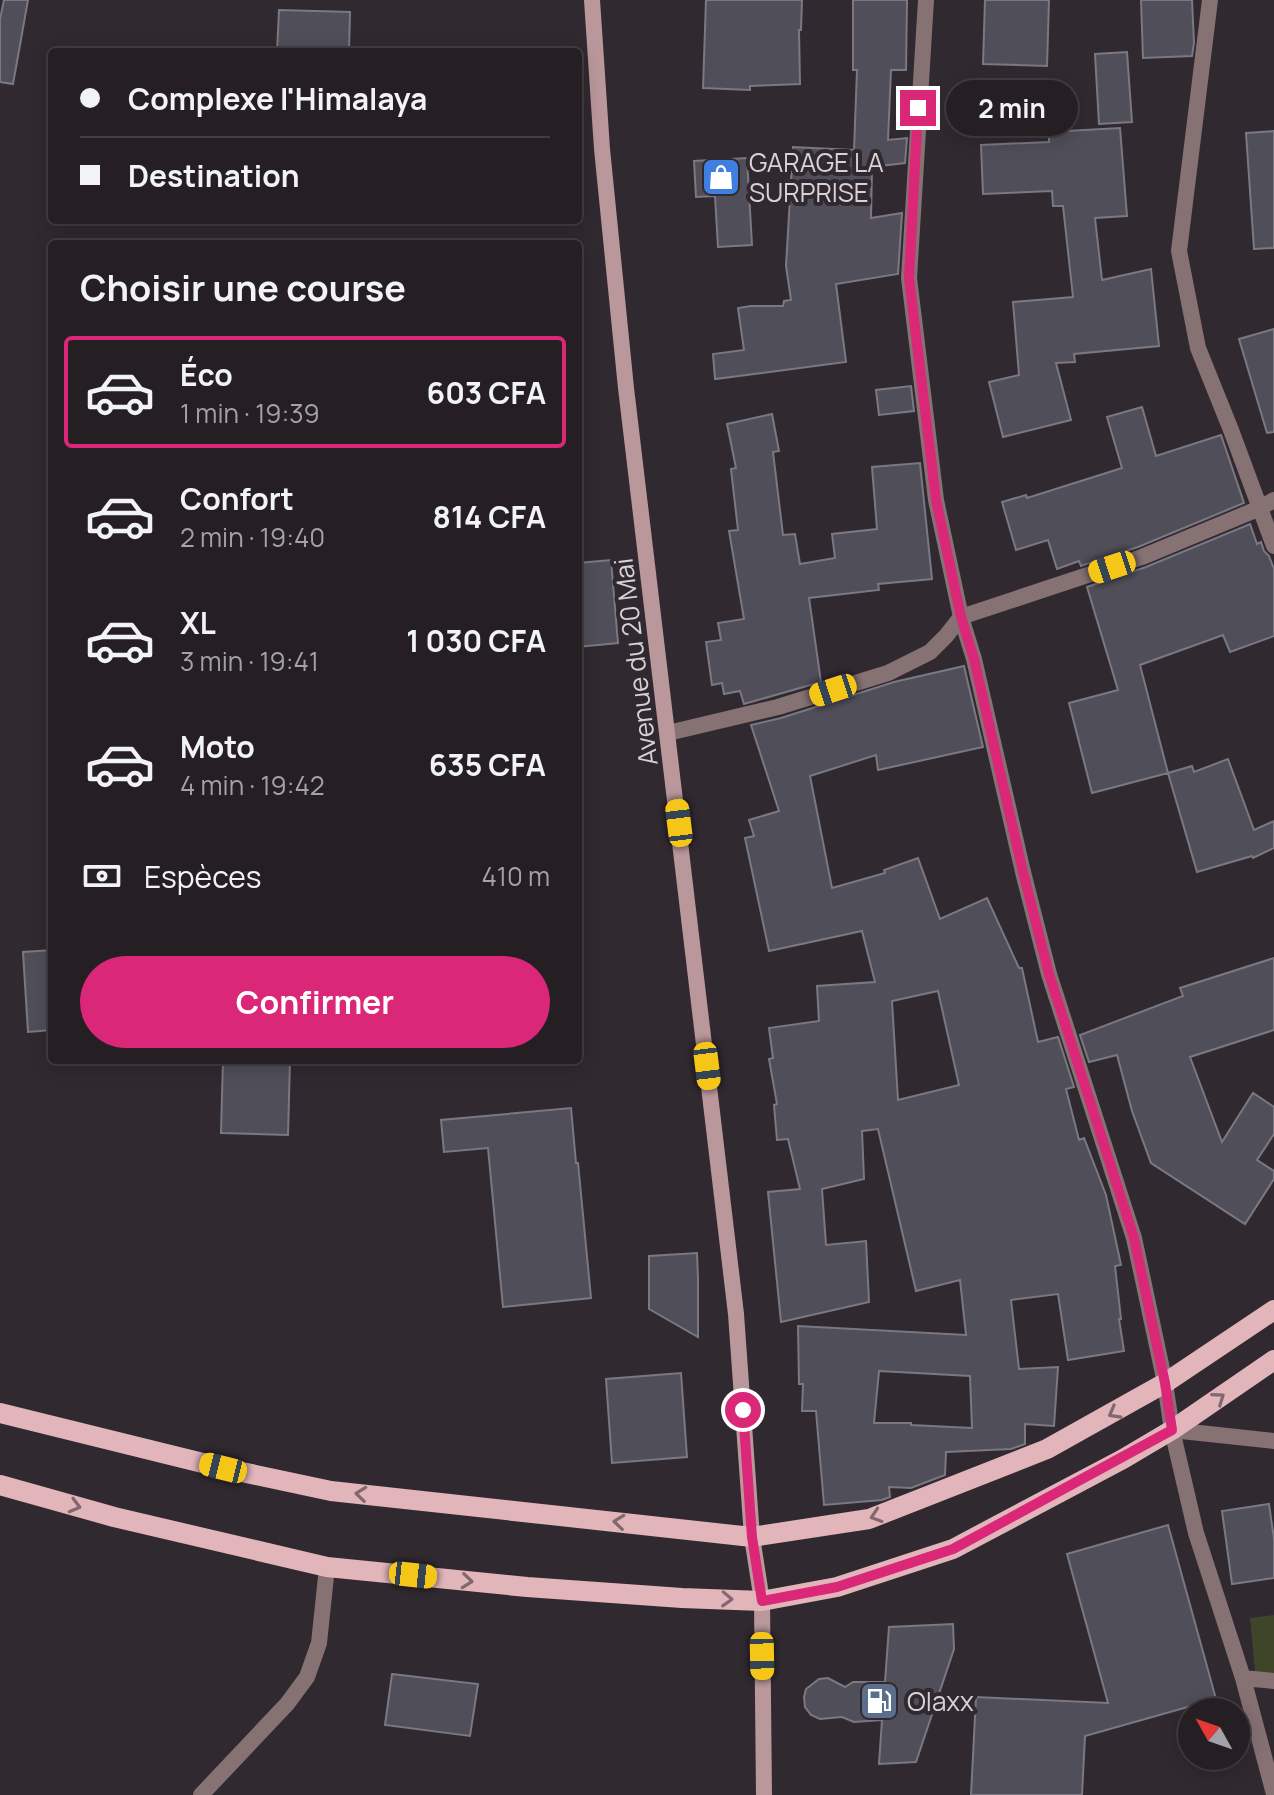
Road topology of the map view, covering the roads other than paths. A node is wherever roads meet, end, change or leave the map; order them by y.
1 (592, 0) edge
2 (926, 0) edge
3 (1210, 0) edge
4 (1267, 504) edge
5 (1274, 546) edge
6 (961, 617) junction
7 (668, 733) junction
8 (1274, 1310) edge
9 (1274, 1360) edge
10 (1165, 1383) junction
11 (0, 1413) edge
12 (1172, 1430) junction
13 (1274, 1441) edge
14 (0, 1485) edge
15 (752, 1537) junction
16 (327, 1567) junction
17 (762, 1601) junction
18 (1243, 1678) junction
19 (1274, 1681) edge
20 (1274, 1794) edge
21 (201, 1795) edge
22 (764, 1795) edge

1 - 7 main road, Avenue du 20 Mai
2 - 6 street
3 - 4 street
4 - 5 street
4 - 6 street
6 - 7 street
6 - 10 street
7 - 15 main road, Avenue du 20 Mai
8 - 10 main road
12 -> 9 main road
10 - 12 street
10 -> 15 main road
15 -> 11 main road
12 - 13 street
12 - 17 main road
12 - 18 street
14 -> 16 main road
15 - 17 main road, Avenue du 20 Mai
16 -> 17 main road
16 - 21 street
17 - 22 main road, Avenue du 20 Mai
18 - 19 street
18 - 20 street

